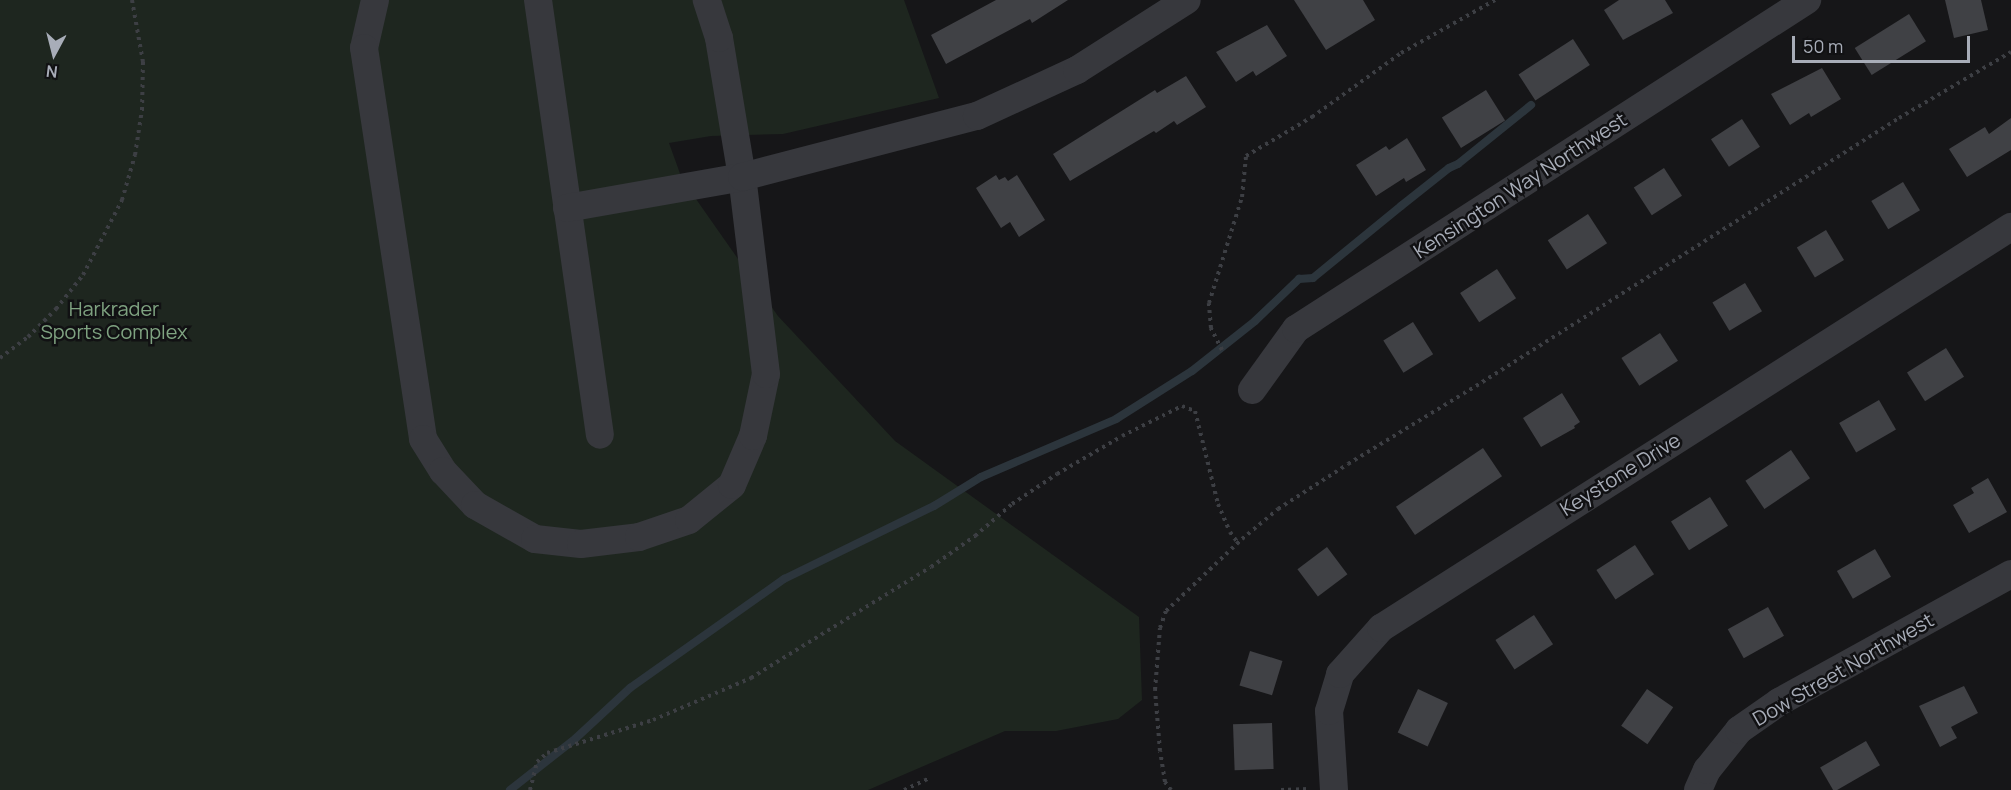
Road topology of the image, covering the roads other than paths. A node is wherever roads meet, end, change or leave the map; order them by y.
1 (375, 0) edge
2 (538, 0) edge
3 (707, 0) edge
4 (1187, 0) edge
5 (1808, 0) edge
6 (742, 177) junction
7 (567, 208) junction
8 (2011, 227) edge
9 (1252, 390) dead end
10 (600, 435) dead end
11 (2011, 574) edge
12 (1334, 790) edge
13 (1698, 790) edge

1 - 6 street
2 - 7 street
3 - 6 street
4 - 6 street
5 - 9 street, Kensington Way Northwest
6 - 7 street
7 - 10 street
8 - 12 street, Keystone Drive
11 - 13 street, Dow Street Northwest

